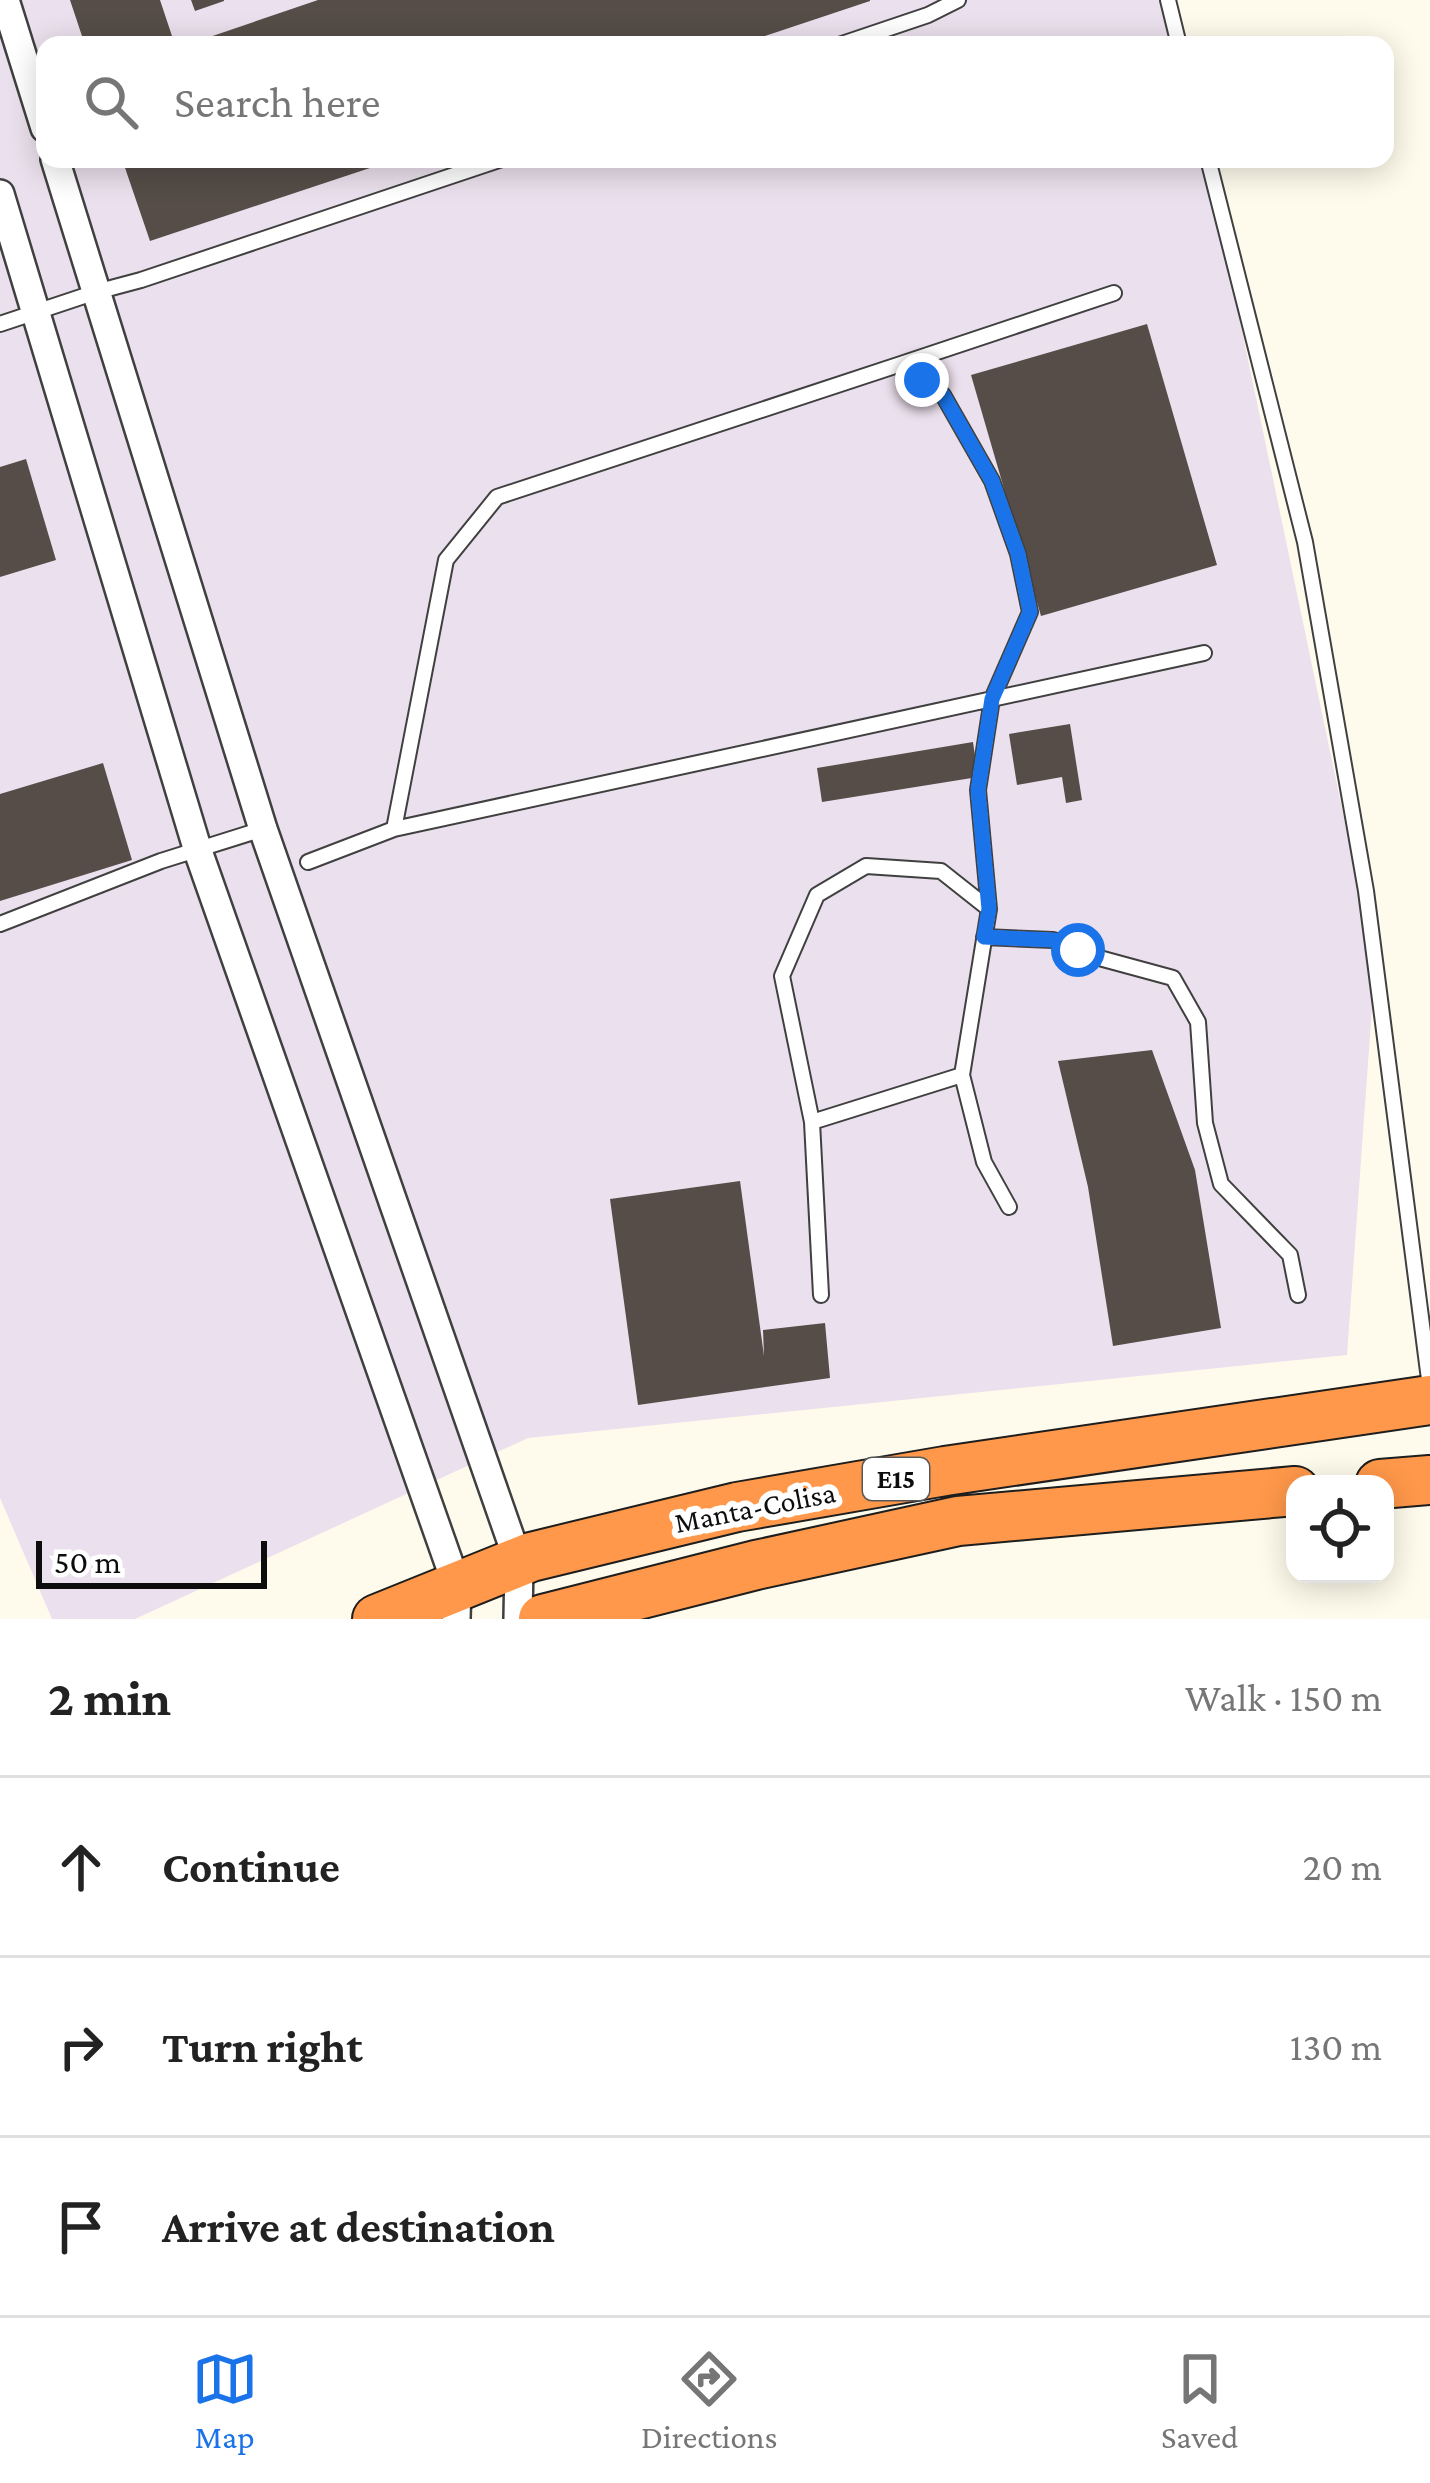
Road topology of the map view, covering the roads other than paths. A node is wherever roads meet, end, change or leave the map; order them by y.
1 (5, 0) edge
2 (958, 0) edge
3 (1168, 0) edge
4 (866, 36) edge
5 (1177, 36) edge
6 (36, 99) edge
7 (58, 168) edge
8 (475, 168) edge
9 (1210, 168) edge
10 (0, 194) edge
11 (96, 292) junction
12 (1114, 293) dead end
13 (35, 311) junction
14 (0, 324) edge
15 (901, 364) junction
16 (1204, 653) dead end
17 (992, 699) junction
18 (263, 829) junction
19 (394, 829) junction
20 (198, 851) junction
21 (308, 862) dead end
22 (989, 909) junction
23 (0, 924) edge
24 (984, 937) junction
25 (962, 1075) junction
26 (812, 1122) junction
27 (1010, 1207) dead end
28 (821, 1295) dead end
29 (1298, 1295) dead end
30 (1430, 1387) edge
31 (1430, 1400) edge
32 (1430, 1480) edge
33 (1394, 1483) edge
34 (1286, 1493) edge
35 (519, 1563) junction
36 (457, 1602) edge
37 (377, 1619) edge
38 (518, 1619) edge
39 (543, 1619) edge

1 - 6 street
2 - 4 lane
3 - 5 lane
7 - 11 street
8 - 11 lane
9 - 30 lane
10 - 13 street
11 - 13 lane
11 - 18 street
12 - 15 lane
13 - 14 lane
13 - 20 street
15 - 17 lane
15 - 19 lane
16 - 17 lane
17 - 19 lane
17 - 22 lane
18 - 20 lane
18 - 35 street
19 - 21 lane
20 - 23 lane
20 - 36 street
22 - 24 lane
22 - 26 lane
24 - 25 lane
24 - 29 lane
25 - 26 lane
25 - 27 lane
26 - 28 lane
31 - 35 highway, Manta-Colisa / E15
32 - 33 highway
34 - 39 highway, Manta-Colisa / E15
35 - 36 highway, Manta-Colisa / E15
35 - 38 street
36 - 37 highway, Manta-Colisa / E15

